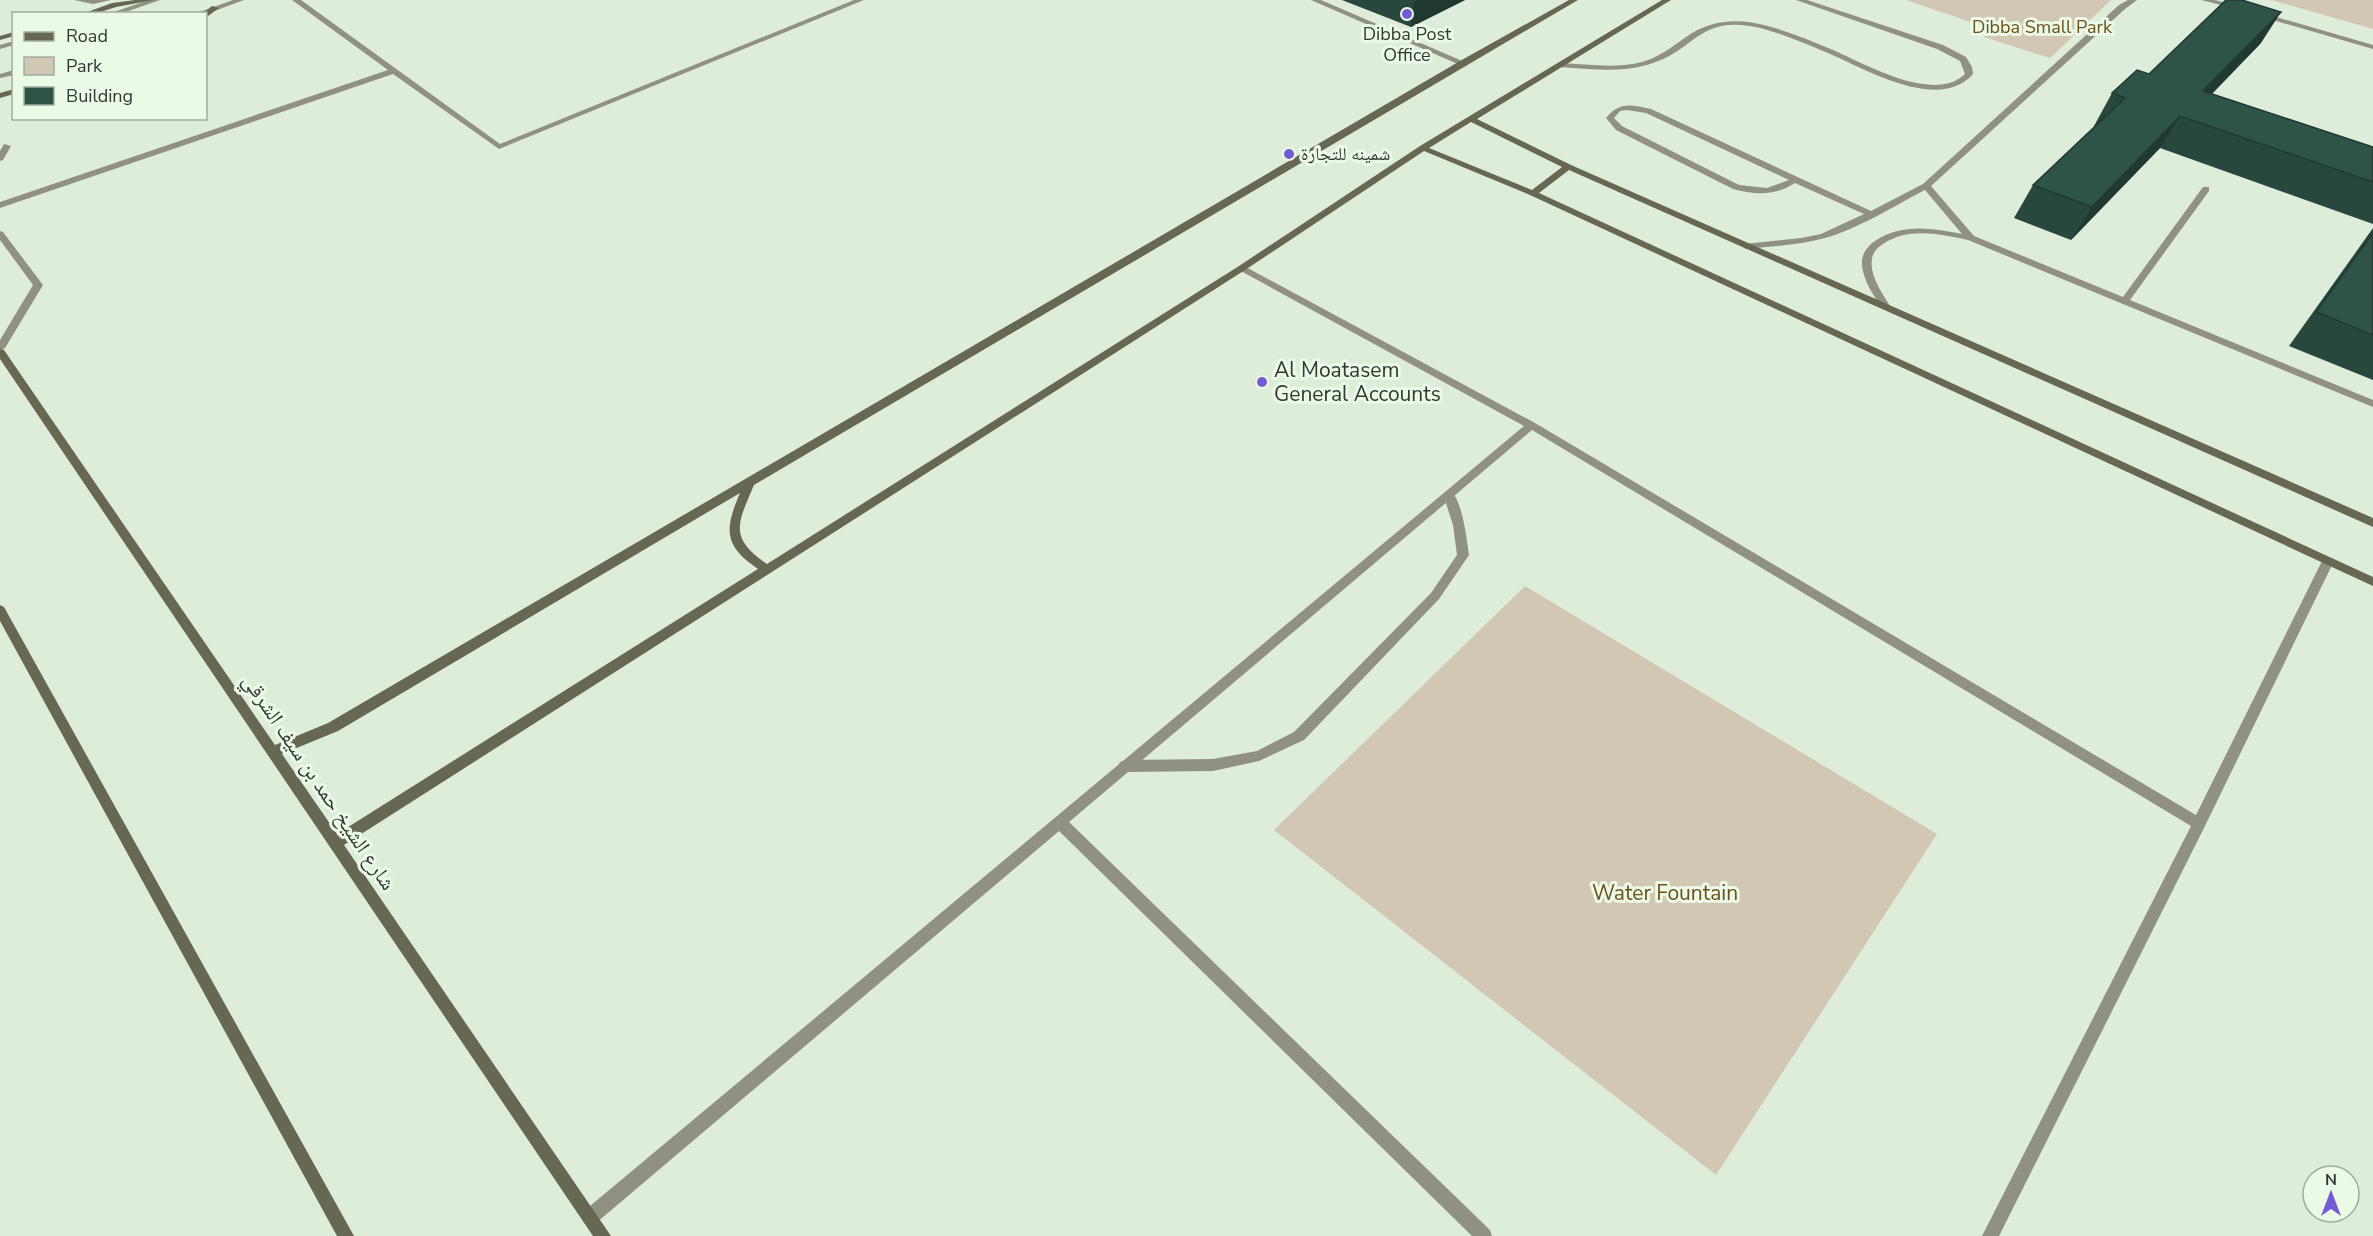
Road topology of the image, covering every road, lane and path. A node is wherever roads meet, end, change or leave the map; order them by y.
1 (78, 0) edge
2 (107, 0) edge
3 (150, 0) edge
4 (156, 0) edge
5 (240, 0) edge
6 (296, 0) edge
7 (860, 0) edge
8 (1315, 0) edge
9 (1574, 0) edge
10 (1667, 0) edge
11 (1800, 0) edge
12 (2133, 0) edge
13 (2205, 0) edge
14 (215, 8) junction
15 (92, 12) edge
16 (117, 12) edge
17 (203, 12) edge
18 (207, 13) edge
19 (2373, 47) edge
20 (1463, 63) junction
21 (1560, 65) junction
22 (393, 71) junction
23 (1471, 119) junction
24 (7, 146) dead end
25 (1423, 148) junction
26 (0, 158) edge
27 (1568, 167) junction
28 (1795, 180) junction
29 (1926, 186) junction
30 (2206, 189) dead end
31 (1533, 193) junction
32 (0, 205) edge
33 (1870, 214) junction
34 (0, 234) edge
35 (1971, 238) junction
36 (1747, 246) junction
37 (1242, 268) junction
38 (2124, 302) junction
39 (1885, 306) junction
40 (0, 350) edge
41 (2373, 404) edge
42 (1531, 425) junction
43 (750, 482) junction
44 (1449, 494) junction
45 (2373, 523) edge
46 (2328, 561) junction
47 (766, 569) junction
48 (2373, 582) edge
49 (0, 610) edge
50 (273, 752) junction
51 (1125, 766) junction
52 (1059, 822) junction
53 (2199, 824) junction
54 (335, 843) junction
55 (590, 1217) junction
56 (346, 1236) edge
57 (603, 1236) edge
58 (1484, 1236) edge
59 (1990, 1236) edge

1 - 2 street
3 - 15 street
4 - 16 street
5 - 14 street
6 - 22 street
7 - 22 street
8 - 20 street
9 - 20 street
10 - 21 street
11 - 21 street
12 - 29 street
13 - 19 street
14 - 17 street
14 - 18 street
20 - 43 street
21 - 23 street
22 - 32 street
23 - 25 street
23 - 27 street
24 - 26 street
25 - 31 street
25 - 37 street
27 - 31 street
27 - 36 street
28 - 28 street
28 - 33 street
29 - 33 street
29 - 35 street
30 - 38 street
31 - 46 street
33 - 36 street
34 - 40 street
35 - 38 street
35 - 39 street
36 - 39 street
37 - 42 street
37 - 47 street
38 - 41 street
39 - 45 street
40 - 50 street, شارع الشيخ حمد بن سيف الشرقي
42 - 44 street
42 - 53 street
43 - 47 street
43 - 50 street
44 - 51 street
44 - 51 street
46 - 48 street
46 - 53 street
47 - 54 street
49 - 56 street
50 - 54 street, شارع الشيخ حمد بن سيف الشرقي
51 - 52 street
52 - 55 street
52 - 58 street
53 - 59 street
54 - 55 street, شارع الشيخ حمد بن سيف الشرقي
55 - 57 street, شارع الشيخ حمد بن سيف الشرقي

